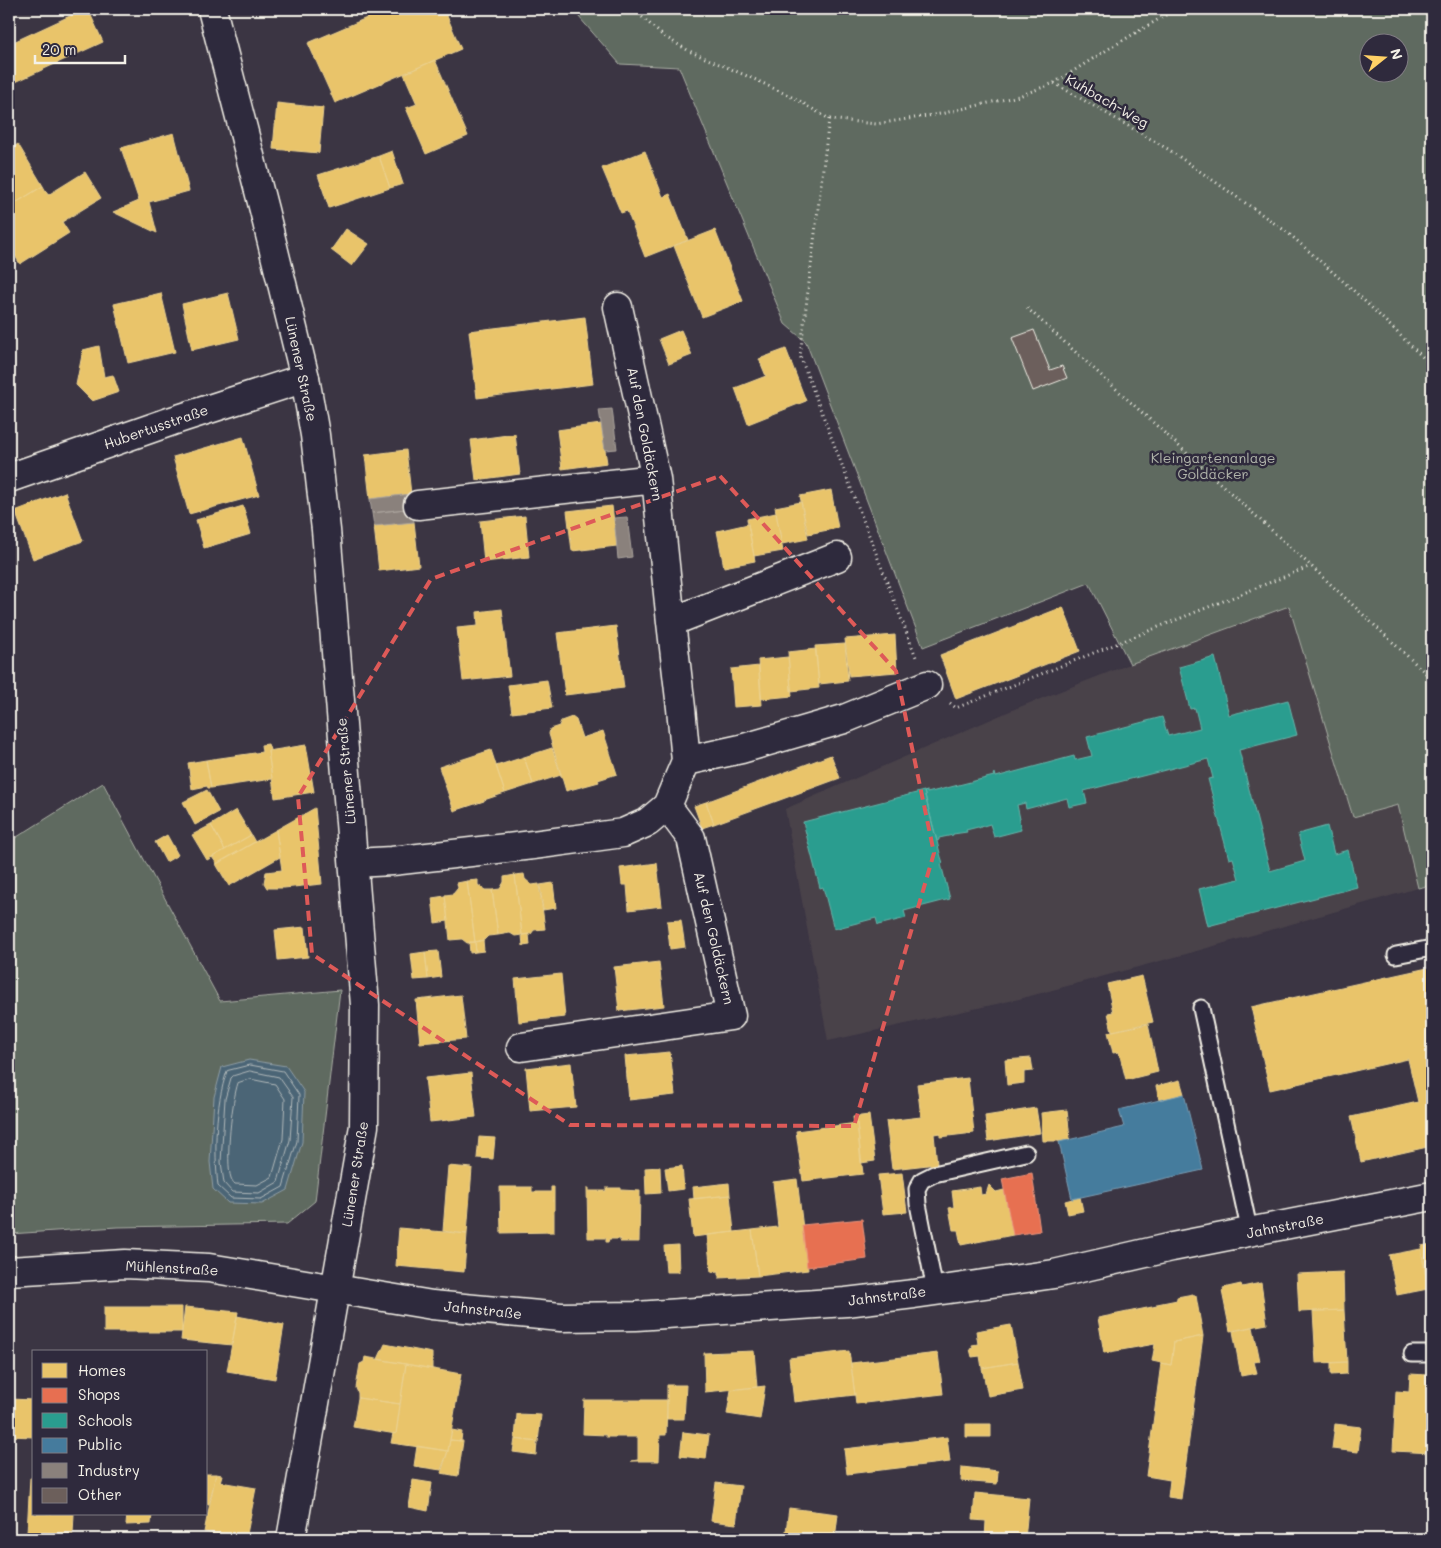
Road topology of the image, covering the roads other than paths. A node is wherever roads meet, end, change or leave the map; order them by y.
1 (212, 9) edge
2 (618, 307) dead end
3 (305, 378) junction
4 (9, 478) edge
5 (656, 479) junction
6 (418, 506) dead end
7 (837, 557) dead end
8 (671, 622) junction
9 (927, 685) road end
10 (686, 761) junction
11 (667, 806) junction
12 (354, 863) junction
13 (1432, 948) edge
14 (1396, 955) dead end
15 (1201, 1008) dead end
16 (521, 1047) dead end
17 (1026, 1153) dead end
18 (1432, 1196) edge
19 (1250, 1232) junction
20 (9, 1271) edge
21 (335, 1290) junction
22 (935, 1290) junction
23 (1412, 1354) dead end
24 (1432, 1354) edge
25 (292, 1539) edge

1 - 3 main road, Lünener Straße
2 - 5 main road, Auf den Goldäckern
3 - 4 main road, Hubertusstraße
3 - 12 main road, Lünener Straße
5 - 6 main road
5 - 8 main road, Auf den Goldäckern
7 - 8 main road
8 - 10 main road, Auf den Goldäckern
9 - 10 main road
10 - 11 main road, Auf den Goldäckern
11 - 12 main road, Auf den Goldäckern
11 - 16 main road, Auf den Goldäckern
12 - 21 main road, Lünener Straße
13 - 14 lane
15 - 19 lane
17 - 22 lane
18 - 19 main road, Jahnstraße
19 - 22 main road, Jahnstraße
20 - 21 main road, Mühlenstraße
21 - 22 main road, Jahnstraße
21 - 25 main road, Lünener Straße
23 - 24 lane

